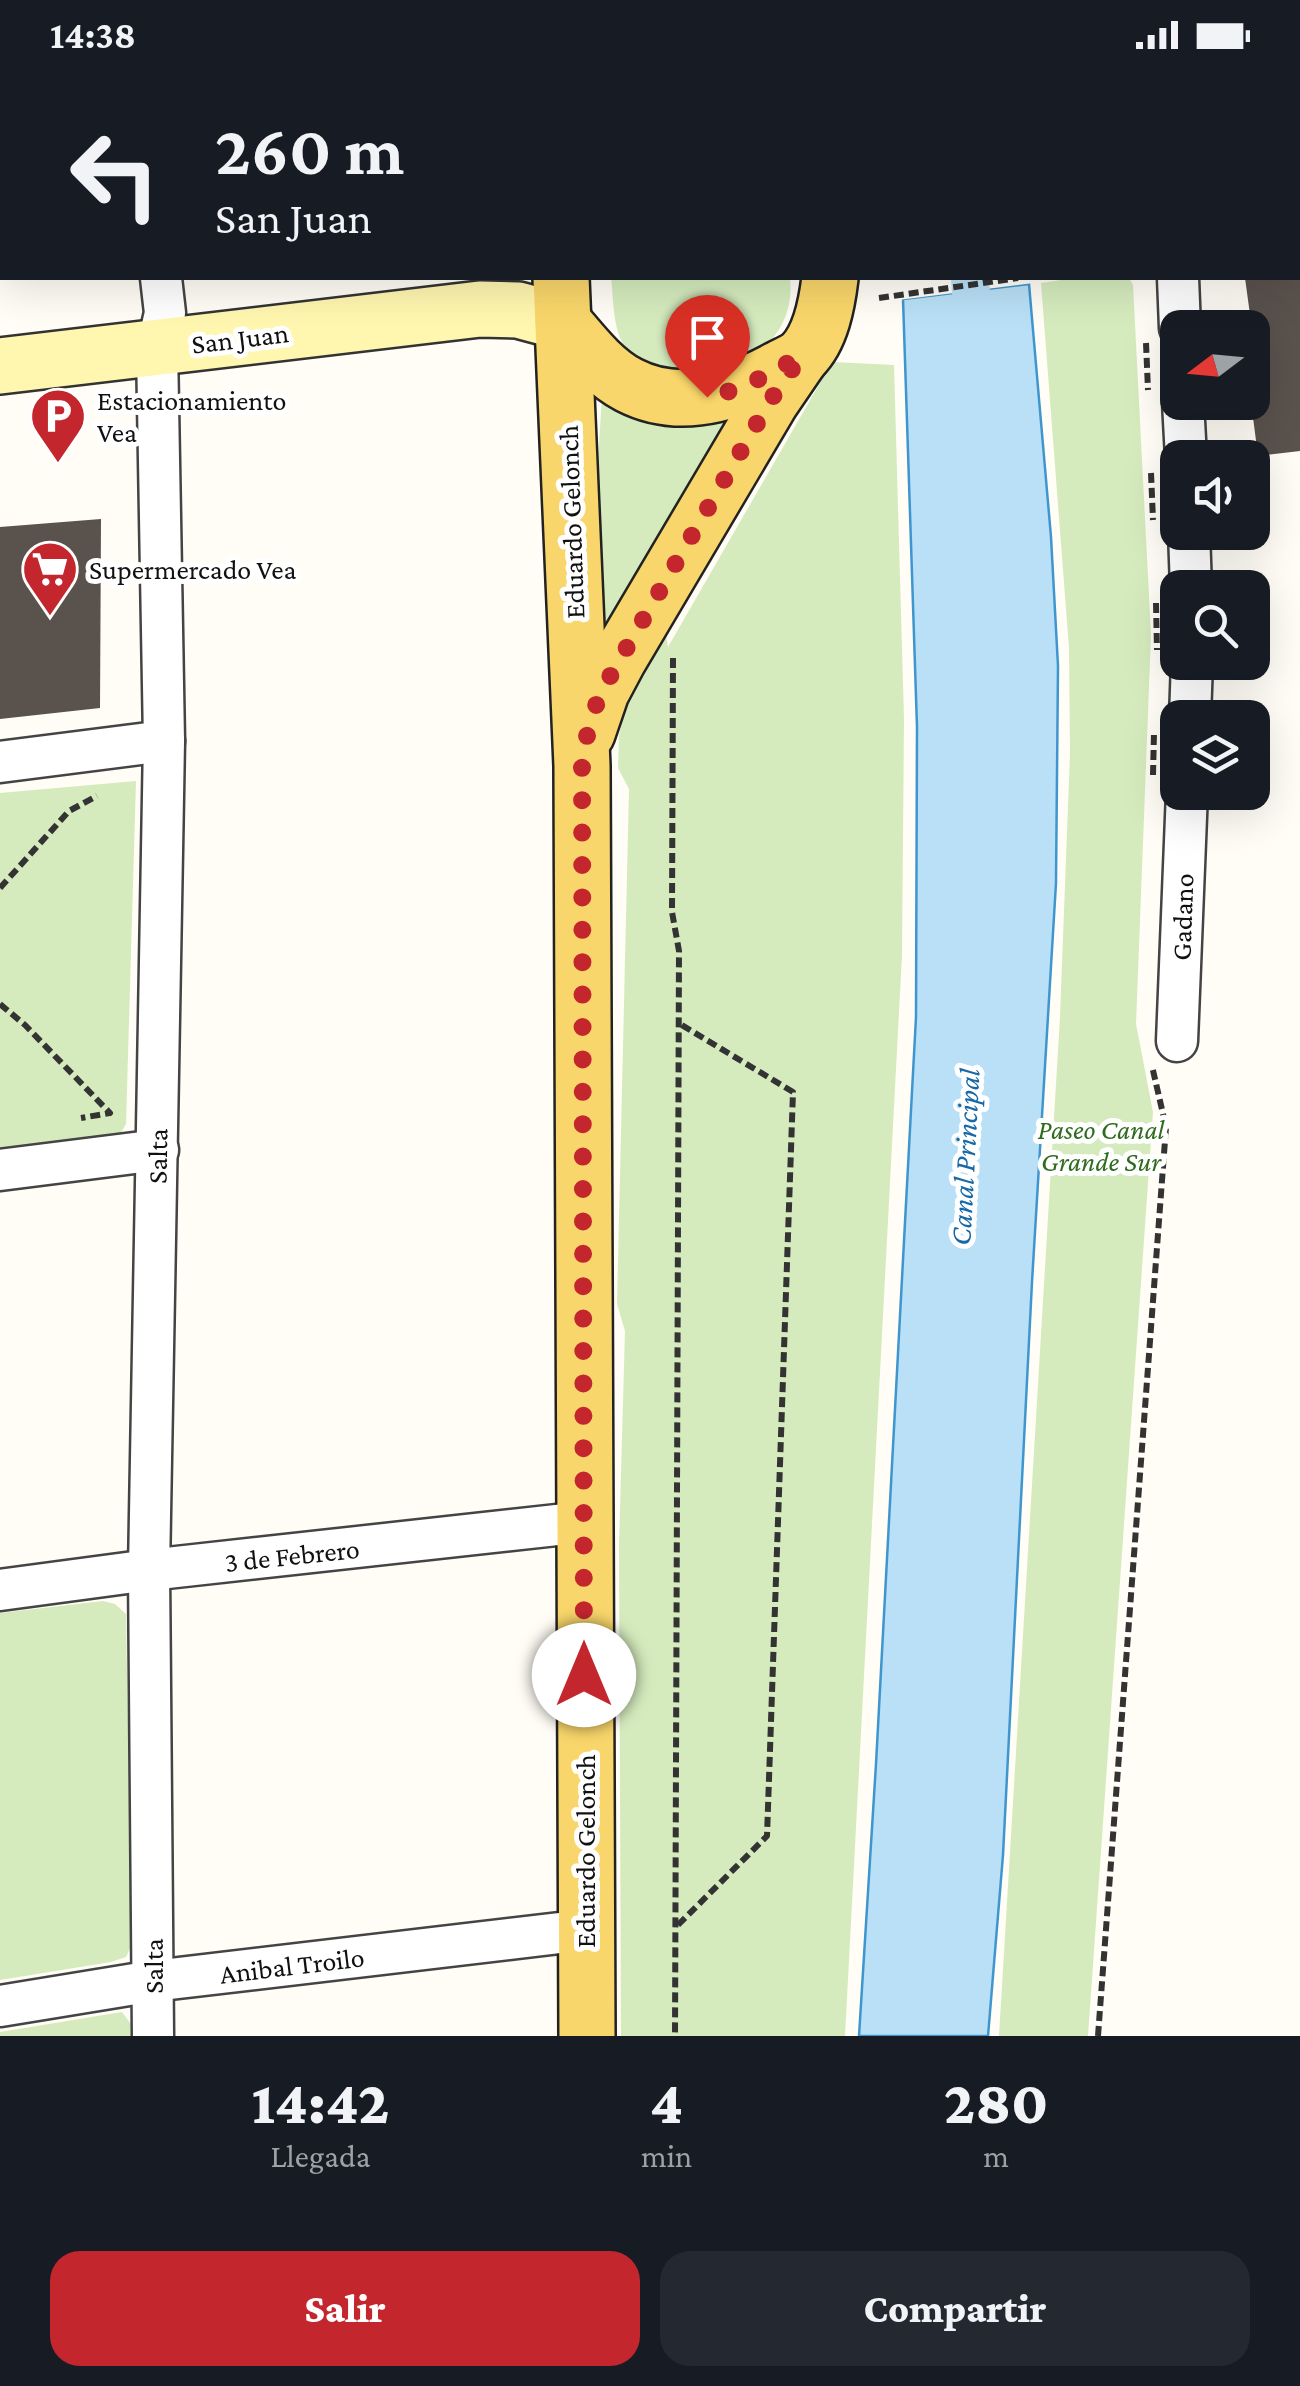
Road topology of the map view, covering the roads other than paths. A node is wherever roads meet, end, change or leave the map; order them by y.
1 (1177, 280) edge
2 (854, 288) edge
3 (464, 293) edge
4 (562, 300) edge
5 (1169, 310) edge
6 (161, 312) edge
7 (0, 331) edge
8 (801, 356) junction
9 (0, 366) edge
10 (164, 741) junction
11 (0, 762) edge
12 (582, 766) junction
13 (1169, 810) edge
14 (1164, 1051) road end
15 (158, 1150) junction
16 (0, 1170) edge
17 (584, 1522) junction
18 (149, 1570) junction
19 (0, 1590) edge
20 (586, 1930) junction
21 (153, 1982) junction
22 (0, 2006) edge
23 (153, 2036) edge
24 (586, 2036) edge

1 - 5 street
2 - 8 main road
3 - 4 street, San Juan
3 - 6 street, San Juan
4 - 8 main road
4 - 12 main road, Eduardo Gelonch
6 - 7 street, San Juan
6 - 9 street, San Juan
6 - 10 street, Salta
8 - 12 main road, Eduardo Gelonch
10 - 11 street
10 - 15 street, Salta
12 - 17 main road, Eduardo Gelonch
13 - 14 street, Gadano
15 - 16 street
15 - 18 street, Salta
17 - 18 street, 3 de Febrero
17 - 20 main road, Eduardo Gelonch
18 - 19 street, 3 de Febrero
18 - 21 street, Salta
20 - 21 street, Anibal Troilo
20 - 24 main road, Eduardo Gelonch
21 - 22 street, Anibal Troilo
21 - 23 street, Salta

